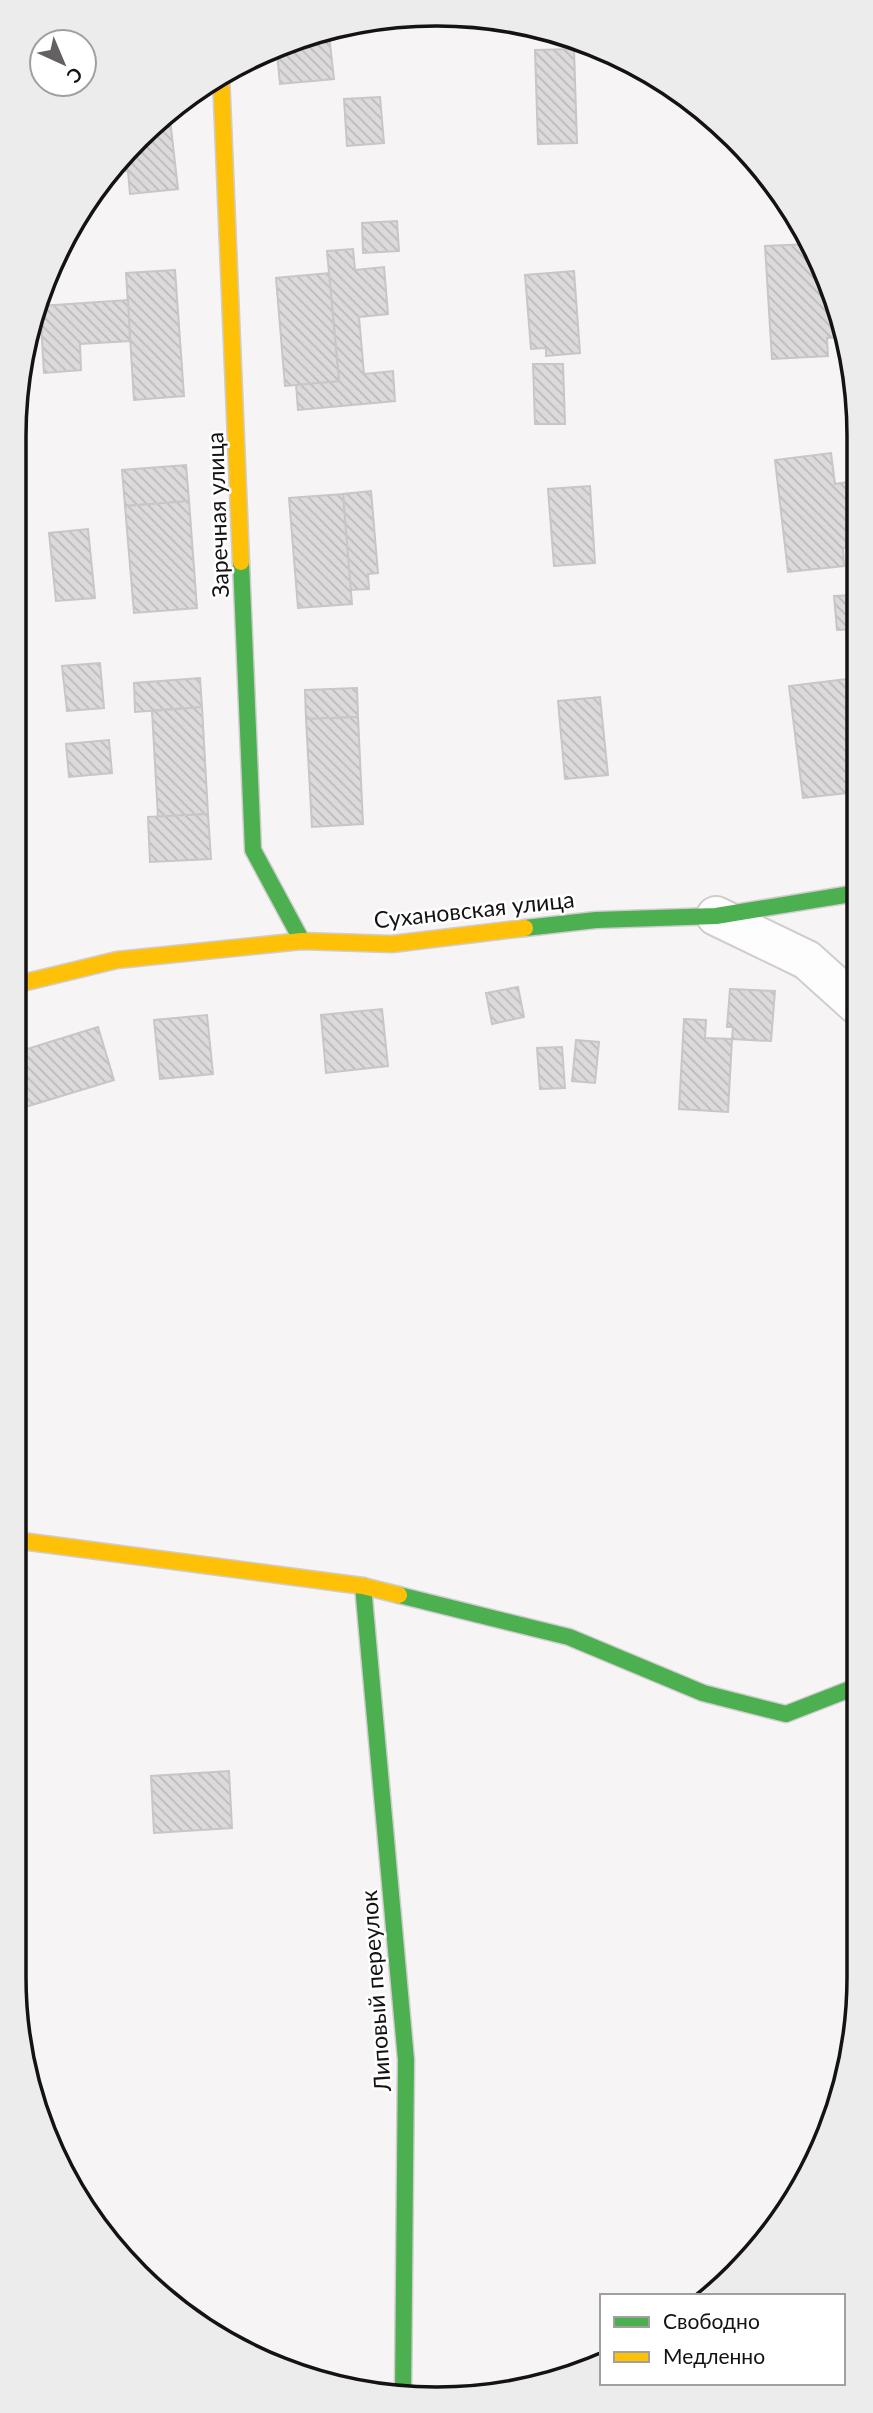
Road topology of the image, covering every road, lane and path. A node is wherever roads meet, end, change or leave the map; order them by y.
1 (221, 87) edge
2 (847, 894) edge
3 (716, 916) junction
4 (302, 941) junction
5 (26, 982) edge
6 (847, 996) edge
7 (26, 1542) edge
8 (363, 1586) junction
9 (847, 1690) edge
10 (403, 2385) edge

1 - 4 street, Заречная улица
2 - 3 street, Сухановская улица
3 - 4 street, Сухановская улица
3 - 6 street
4 - 5 street, Сухановская улица
7 - 8 street
8 - 9 street
8 - 10 street, Липовый переулок

